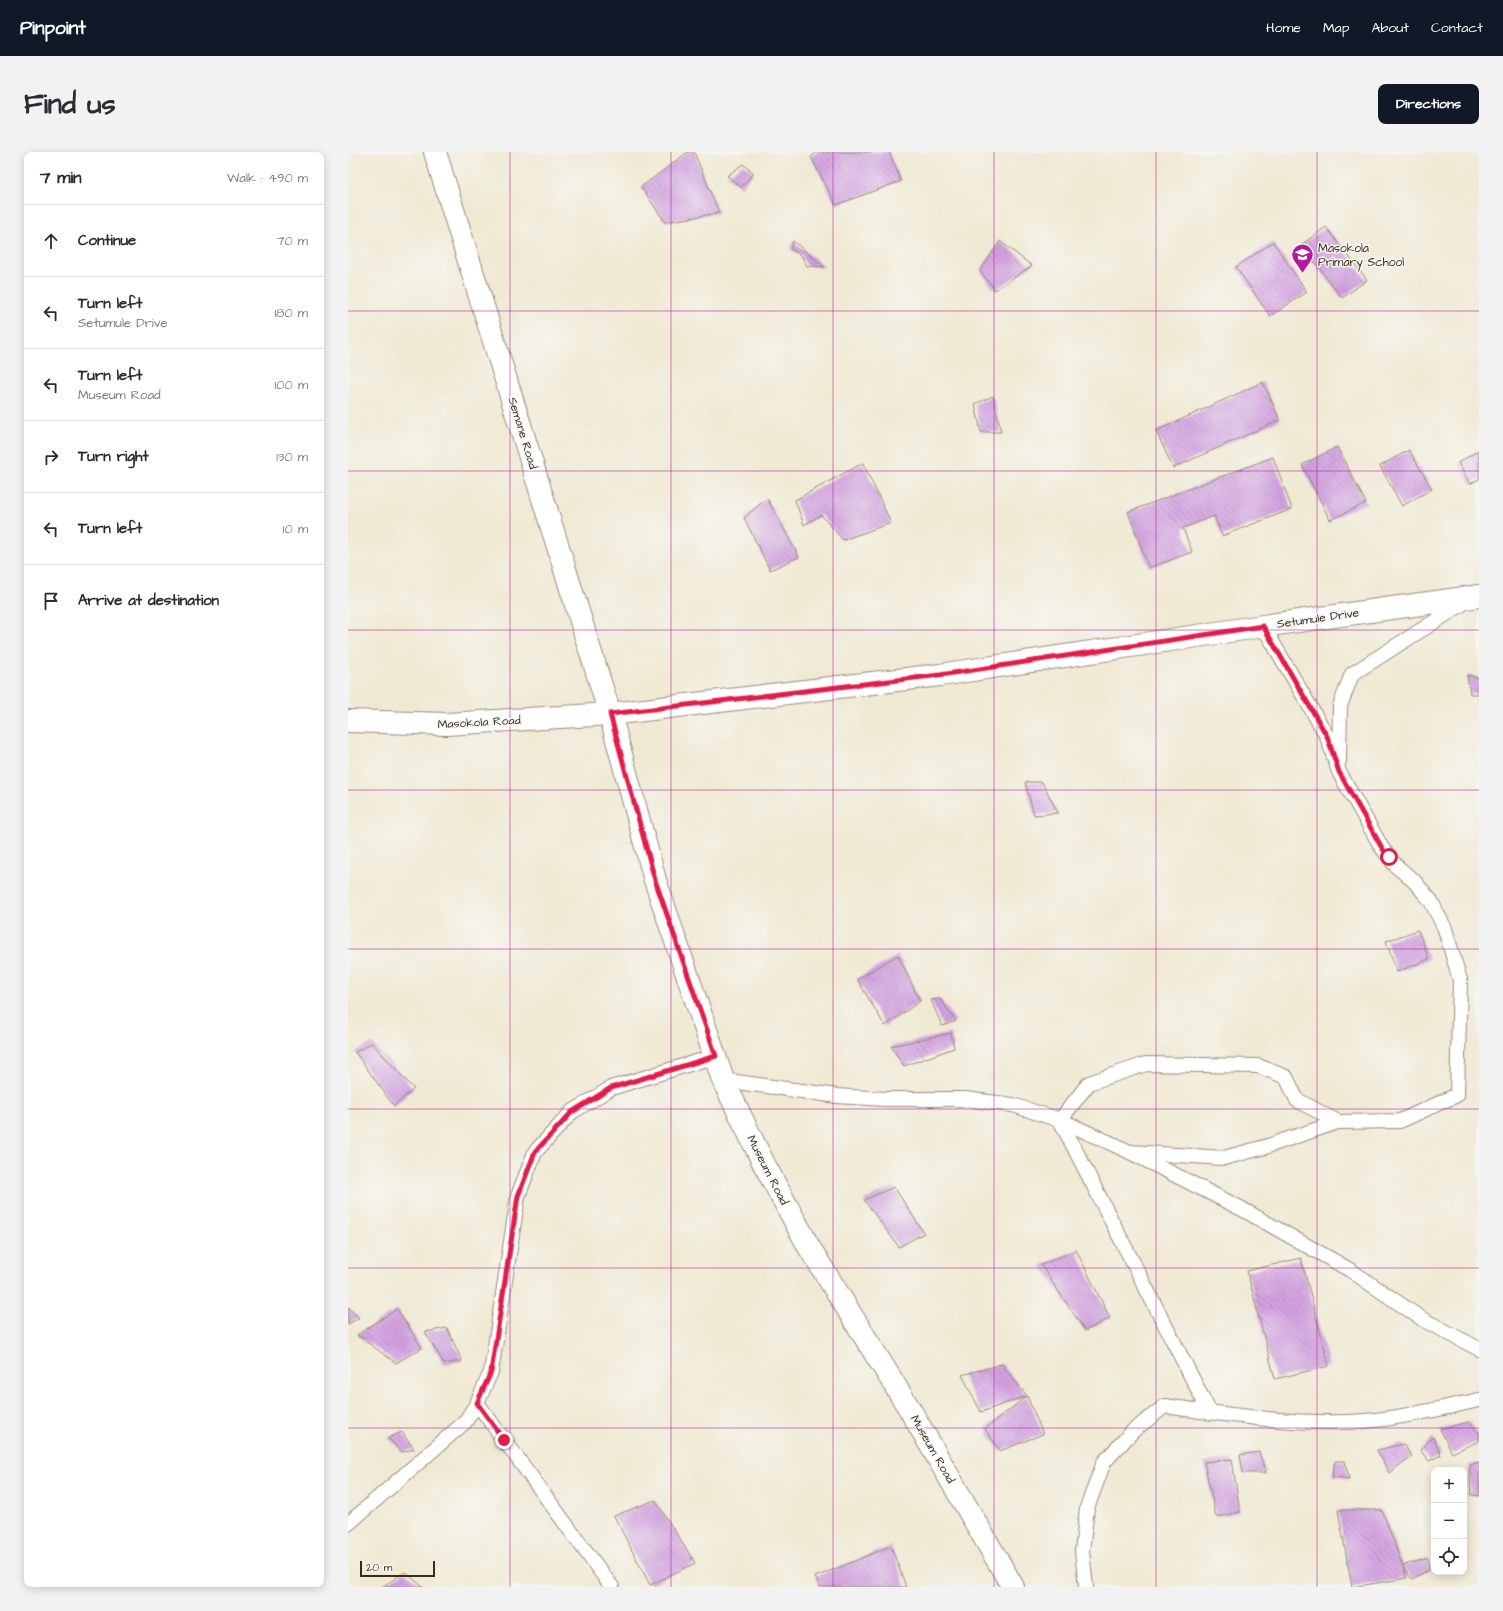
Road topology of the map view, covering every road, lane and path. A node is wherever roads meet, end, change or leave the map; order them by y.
1 (435, 152) edge
2 (1477, 596) edge
3 (1263, 626) junction
4 (610, 714) junction
5 (348, 721) edge
6 (1339, 772) junction
7 (716, 1056) junction
8 (723, 1080) junction
9 (1060, 1120) junction
10 (1338, 1122) junction
11 (1130, 1152) junction
12 (1479, 1349) edge
13 (1479, 1400) edge
14 (477, 1403) junction
15 (1210, 1413) junction
16 (348, 1524) edge
17 (612, 1587) edge
18 (1013, 1587) edge
19 (1086, 1587) edge

1 - 4 street, Semane Road
2 - 3 street, Setumule Drive
2 - 6 lane
3 - 4 street, Setumule Drive
3 - 6 lane
4 - 5 street, Masokola Road
4 - 7 street, Museum Road
6 - 10 lane
7 - 8 street, Museum Road
7 - 14 lane
8 - 9 lane
8 - 18 street, Museum Road
9 - 10 lane
9 - 11 lane
9 - 15 lane
10 - 11 lane
11 - 12 lane
13 - 15 lane
14 - 16 lane
14 - 17 lane
15 - 19 lane

